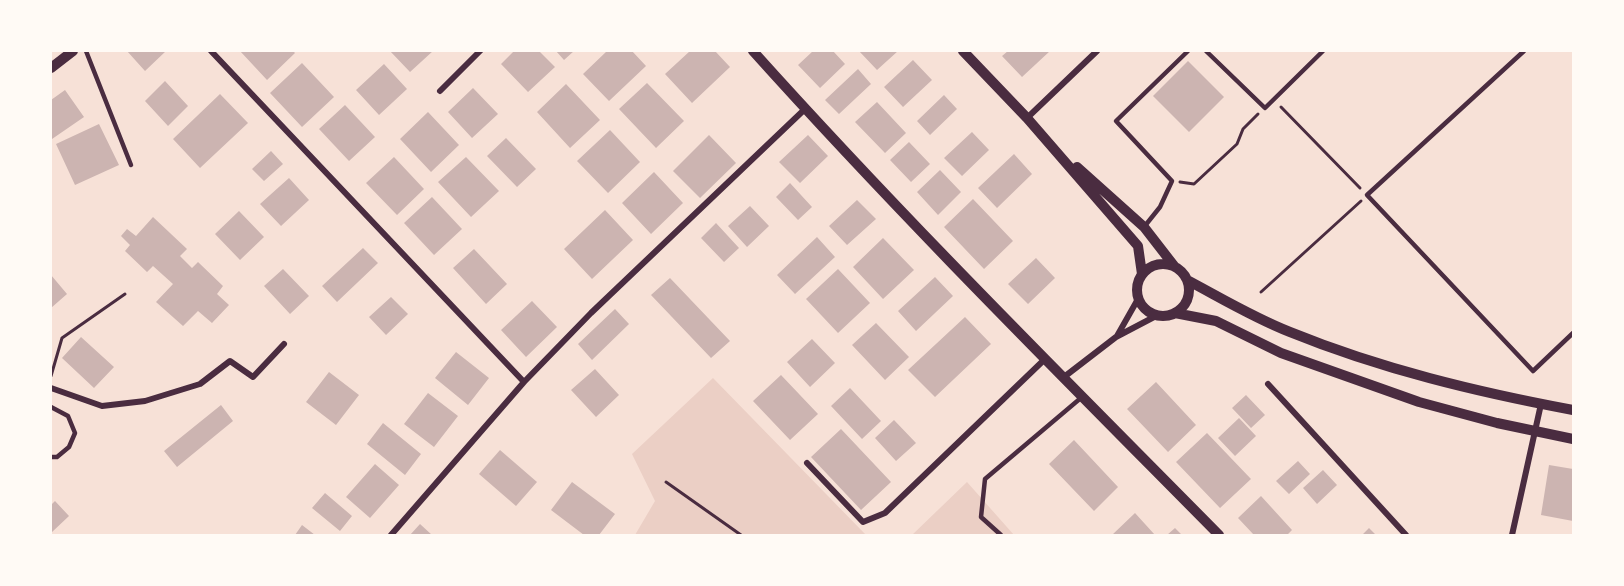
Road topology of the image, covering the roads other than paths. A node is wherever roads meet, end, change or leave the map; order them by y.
1 (73, 51) edge
2 (86, 51) edge
3 (211, 51) edge
4 (480, 51) edge
5 (753, 51) edge
6 (963, 51) edge
7 (1097, 51) edge
8 (1188, 51) edge
9 (1206, 51) edge
10 (1323, 51) edge
11 (1524, 51) edge
12 (51, 68) edge
13 (440, 91) dead end
14 (806, 109) junction
15 (1028, 118) junction
16 (1046, 139) junction
17 (131, 165) dead end
18 (1144, 227) junction
19 (1175, 267) junction
20 (1142, 274) junction
21 (1187, 280) junction
22 (1138, 299) junction
23 (1175, 313) junction
24 (1156, 316) junction
25 (1573, 333) edge
26 (1116, 337) junction
27 (284, 344) dead end
28 (1045, 359) junction
29 (1064, 377) junction
30 (524, 382) junction
31 (1268, 384) dead end
32 (51, 388) edge
33 (1082, 396) junction
34 (1541, 404) junction
35 (51, 407) edge
36 (1573, 410) edge
37 (1535, 431) junction
38 (1573, 439) edge
39 (51, 456) edge
40 (807, 463) dead end
41 (391, 535) edge
42 (1000, 535) edge
43 (1220, 535) edge
44 (1406, 535) edge
45 (1512, 535) edge

1 - 12 street
2 - 17 lane
3 - 30 street
4 - 13 street
5 - 14 street
6 - 15 street
7 - 15 street
8 - 18 lane
9 - 10 lane
11 - 25 lane
14 - 28 street
14 - 30 street
15 - 16 street
16 - 18 street
16 - 20 street
18 - 19 street
19 - 20 street
19 - 21 street
20 - 22 street
21 - 23 street
21 - 34 street
22 - 24 street
22 - 26 street
23 - 24 street
23 - 37 street
24 - 26 street
26 - 29 street
27 - 32 street
28 - 29 street
28 - 40 street
29 - 33 street
30 - 41 street
31 - 44 street
33 - 42 lane
33 - 43 street
34 - 36 street
34 - 37 street
35 - 39 lane
37 - 38 street
37 - 45 street

